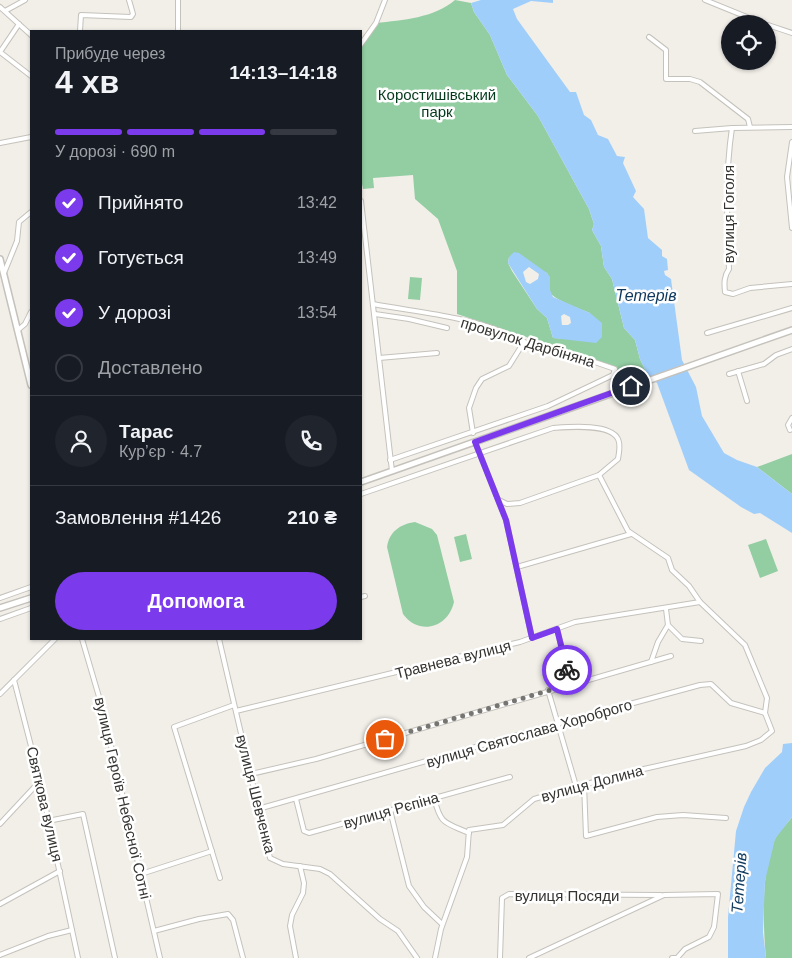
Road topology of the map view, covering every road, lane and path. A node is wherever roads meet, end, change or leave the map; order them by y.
1 (25, 0) edge
2 (129, 0) edge
3 (178, 0) edge
4 (386, 0) edge
5 (705, 0) edge
6 (0, 6) edge
7 (5, 11) junction
8 (743, 15) edge
9 (19, 24) junction
10 (776, 27) edge
11 (80, 30) edge
12 (178, 30) edge
13 (792, 33) edge
14 (30, 34) edge
15 (649, 37) dead end
16 (362, 43) edge
17 (0, 52) edge
18 (30, 75) edge
19 (750, 127) junction
20 (792, 127) edge
21 (732, 128) junction
22 (694, 131) dead end
23 (30, 137) edge
24 (792, 142) edge
25 (0, 143) edge
26 (789, 190) edge
27 (362, 209) edge
28 (30, 213) edge
29 (792, 228) edge
30 (0, 259) edge
31 (4, 273) junction
32 (792, 284) edge
33 (374, 304) junction
34 (792, 308) edge
35 (30, 314) edge
36 (374, 314) junction
37 (447, 328) dead end
38 (18, 330) junction
39 (792, 330) edge
40 (707, 333) dead end
41 (524, 342) junction
42 (792, 349) edge
43 (437, 353) dead end
44 (379, 358) junction
45 (738, 371) junction
46 (729, 374) dead end
47 (30, 381) edge
48 (747, 401) dead end
49 (792, 418) edge
50 (790, 430) dead end
51 (473, 433) junction
52 (475, 442) junction
53 (480, 452) junction
54 (390, 460) junction
55 (392, 471) junction
56 (599, 475) junction
57 (362, 482) edge
58 (362, 494) edge
59 (499, 500) junction
60 (630, 534) junction
61 (516, 567) junction
62 (30, 587) edge
63 (0, 598) edge
64 (30, 598) edge
65 (700, 602) junction
66 (0, 608) edge
67 (30, 608) edge
68 (666, 609) junction
69 (0, 619) edge
70 (668, 625) junction
71 (557, 629) junction
72 (532, 638) junction
73 (54, 640) edge
74 (82, 640) edge
75 (219, 640) edge
76 (701, 641) dead end
77 (671, 656) dead end
78 (651, 662) junction
79 (14, 680) junction
80 (571, 684) junction
81 (548, 690) junction
82 (0, 694) edge
83 (234, 705) junction
84 (236, 711) junction
85 (765, 713) junction
86 (556, 724) junction
87 (250, 774) junction
88 (510, 777) dead end
89 (40, 781) junction
90 (584, 784) junction
91 (576, 786) junction
92 (434, 798) junction
93 (296, 799) junction
94 (258, 809) junction
95 (390, 810) junction
96 (726, 818) dead end
97 (48, 821) junction
98 (0, 824) edge
99 (469, 833) junction
100 (212, 850) junction
101 (300, 866) junction
102 (60, 871) junction
103 (141, 874) junction
104 (220, 878) dead end
105 (664, 895) junction
106 (0, 904) edge
107 (442, 924) junction
108 (72, 930) junction
109 (154, 931) junction
110 (0, 955) edge
111 (78, 958) edge
112 (116, 958) edge
113 (160, 958) edge
114 (243, 958) edge
115 (296, 958) edge
116 (417, 958) edge
117 (435, 958) edge
118 (500, 958) edge
119 (529, 958) edge
120 (672, 958) edge

1 - 7 street
2 - 11 street
3 - 12 street
4 - 16 street
5 - 8 street
6 - 7 street
7 - 9 street
9 - 14 street
9 - 17 street
10 - 13 street
15 - 19 street
17 - 18 street
19 - 20 street
19 - 21 street
21 - 22 street
21 - 32 street, вулиця Гоголя
23 - 25 street
24 - 26 street
26 - 29 street
27 - 33 street
28 - 31 street
30 - 31 main road
31 - 38 main road
33 - 36 street
33 - 41 street, провулок Дарбіняна
34 - 40 street
35 - 38 street
36 - 37 street
36 - 44 street
38 - 47 main road
39 - 52 main road
41 - 51 street
41 - 51 street, провулок Дарбіняна
42 - 45 street
43 - 44 street
44 - 54 street
45 - 46 street
45 - 48 street
49 - 50 street
51 - 54 street
52 - 53 street
52 - 55 main road
53 - 56 street
53 - 58 street
53 - 59 street
54 - 55 street
55 - 57 main road
56 - 59 street
56 - 60 street
59 - 61 street
60 - 61 street
60 - 65 street
61 - 72 street
62 - 63 street
64 - 66 main road
65 - 68 street, Травнева вулиця
65 - 85 street
67 - 69 street
68 - 70 street
68 - 71 street, Травнева вулиця
70 - 76 street
70 - 78 street
71 - 72 street, Травнева вулиця
71 - 80 street
72 - 84 street, Травнева вулиця
73 - 79 street
74 - 103 street, вулиця Героїв Небесної Сотні
75 - 83 street, вулиця Шевченка
77 - 78 street
78 - 80 street
79 - 82 street
79 - 89 street, Святкова вулиця
80 - 81 street
81 - 86 street
81 - 87 street
83 - 84 street, вулиця Шевченка
83 - 100 street
84 - 87 street, вулиця Шевченка
85 - 86 street, вулиця Святослава Хороброго
85 - 90 street, вулиця Долина
86 - 91 street
86 - 93 street, вулиця Святослава Хороброго
87 - 94 street, вулиця Шевченка
88 - 92 street, вулиця Рєпіна
89 - 97 street, Святкова вулиця
89 - 98 street
90 - 91 street, вулиця Долина
90 - 96 street
91 - 99 street, вулиця Долина
92 - 95 street, вулиця Рєпіна
92 - 99 street
93 - 94 street, вулиця Святослава Хороброго
93 - 95 street, вулиця Рєпіна
94 - 101 street, вулиця Шевченка
95 - 107 street
97 - 102 street, Святкова вулиця
97 - 112 street
99 - 107 street
100 - 103 street
100 - 104 street
101 - 115 street
101 - 116 street, вулиця Шевченка
102 - 106 street
102 - 108 street, Святкова вулиця
103 - 109 street, вулиця Героїв Небесної Сотні
105 - 118 street, вулиця Посяди
105 - 119 street
105 - 120 street
107 - 117 street
108 - 110 street
108 - 111 street, Святкова вулиця
109 - 113 street, вулиця Героїв Небесної Сотні
109 - 114 street

